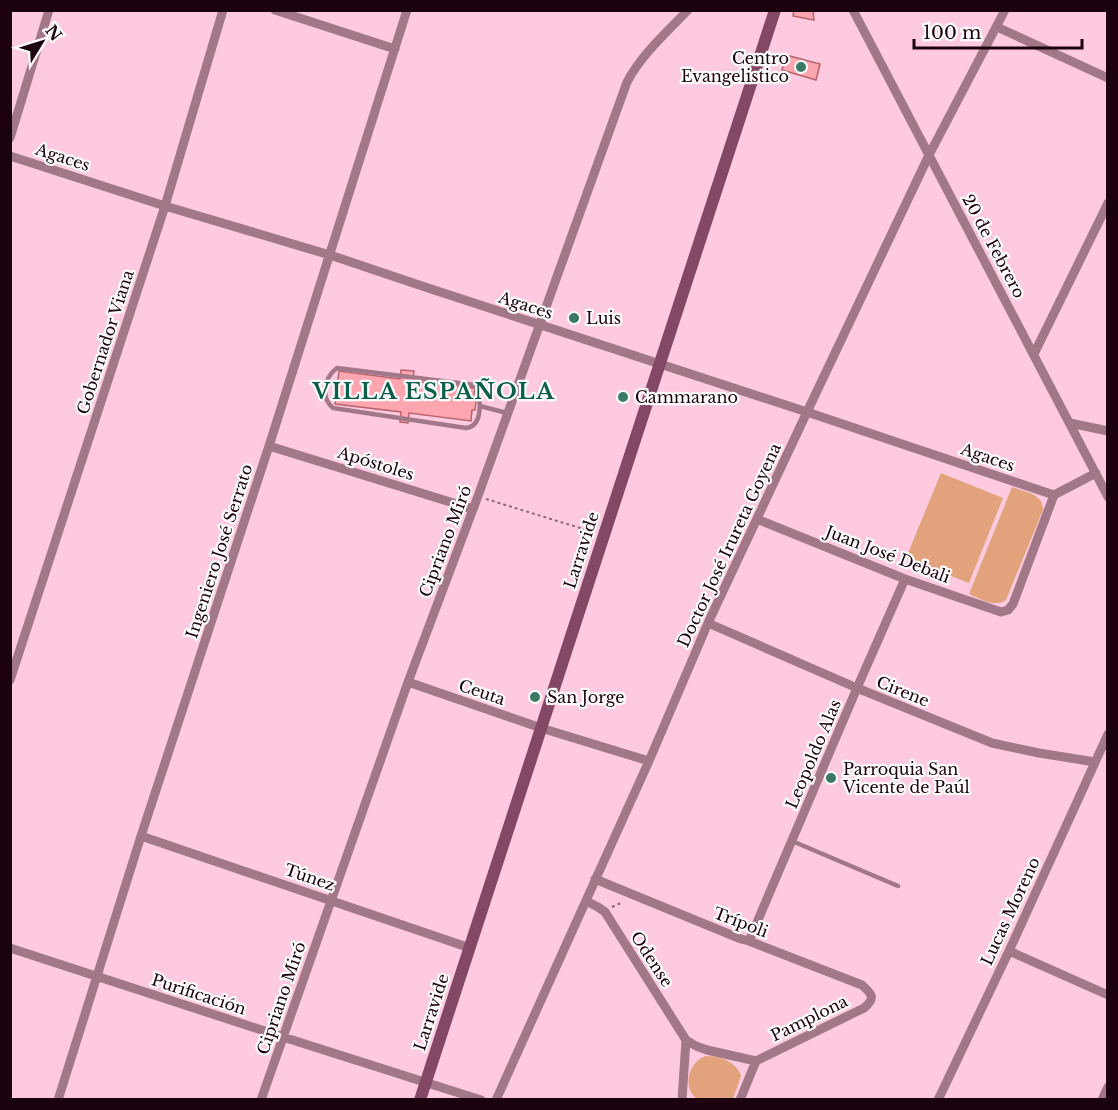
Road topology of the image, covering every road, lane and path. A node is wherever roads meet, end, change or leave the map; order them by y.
1 (49, 10) edge
2 (223, 10) edge
3 (275, 10) edge
4 (407, 10) edge
5 (688, 10) edge
6 (775, 10) edge
7 (853, 10) edge
8 (1004, 11) edge
9 (998, 27) junction
10 (395, 49) junction
11 (1107, 78) edge
12 (10, 138) edge
13 (929, 155) junction
14 (10, 156) edge
15 (1107, 203) edge
16 (165, 206) junction
17 (330, 255) junction
18 (540, 325) junction
19 (1034, 354) junction
20 (659, 364) junction
21 (480, 406) junction
22 (807, 412) junction
23 (507, 414) junction
24 (1070, 423) junction
25 (1107, 431) edge
26 (269, 446) junction
27 (1096, 473) junction
28 (1054, 495) junction
29 (478, 496) junction
30 (1107, 497) edge
31 (473, 509) junction
32 (757, 519) junction
33 (603, 535) junction
34 (905, 579) junction
35 (708, 623) junction
36 (10, 680) edge
37 (408, 682) junction
38 (856, 688) junction
39 (541, 728) junction
40 (1107, 734) edge
41 (649, 761) junction
42 (1095, 762) junction
43 (141, 836) junction
44 (792, 841) junction
45 (595, 879) junction
46 (898, 886) dead end
47 (637, 897) junction
48 (331, 900) junction
49 (586, 901) junction
50 (605, 912) junction
51 (749, 940) junction
52 (10, 948) edge
53 (470, 948) junction
54 (1009, 951) junction
55 (96, 976) junction
56 (1107, 995) edge
57 (872, 998) joint
58 (283, 1037) junction
59 (686, 1040) junction
60 (756, 1061) junction
61 (426, 1081) junction
62 (1107, 1087) edge
63 (58, 1100) edge
64 (261, 1100) edge
65 (420, 1100) edge
66 (481, 1100) edge
67 (496, 1100) edge
68 (682, 1100) edge
69 (740, 1100) edge
70 (938, 1100) edge
71 (1102, 1100) edge

1 - 12 street
2 - 16 street, Gobernador Viana
3 - 10 street
4 - 10 street, Ingeniero José Serrato
5 - 18 street, Cipriano Miró
6 - 20 street, Larravide
7 - 13 street, 20 de Febrero
8 - 9 street, Doctor José Irureta Goyena
9 - 11 street
9 - 13 street, Doctor José Irureta Goyena
10 - 17 street, Ingeniero José Serrato
13 - 19 street, 20 de Febrero
13 - 22 street, Doctor José Irureta Goyena
14 - 16 street, Agaces
15 - 19 street
16 - 17 street, Agaces
16 - 36 street, Gobernador Viana
17 - 18 street, Agaces
17 - 26 street, Ingeniero José Serrato
18 - 20 street, Agaces
18 - 23 street, Cipriano Miró
19 - 24 street, 20 de Febrero
20 - 22 street, Agaces
20 - 33 street, Larravide
21 - 21 lane
21 - 23 lane
22 - 28 street, Agaces
22 - 32 street, Doctor José Irureta Goyena
23 - 29 street, Cipriano Miró
24 - 25 street
24 - 27 street, 20 de Febrero
26 - 31 street, Apóstoles
26 - 43 street, Ingeniero José Serrato
27 - 28 street
27 - 30 street, 20 de Febrero
28 - 34 street, Juan José Debali
29 - 31 street, Cipriano Miró
29 - 33 path
31 - 37 street, Cipriano Miró
32 - 34 street, Juan José Debali
32 - 35 street, Doctor José Irureta Goyena
33 - 39 street, Larravide
34 - 38 street, Leopoldo Alas
35 - 38 street, Cirene
35 - 41 street, Doctor José Irureta Goyena
37 - 39 street, Ceuta
37 - 48 street, Cipriano Miró
38 - 42 street, Cirene
38 - 44 street, Leopoldo Alas
39 - 41 street, Ceuta
39 - 53 street, Larravide
40 - 42 street, Lucas Moreno
41 - 45 street, Doctor José Irureta Goyena
42 - 54 street, Lucas Moreno
43 - 48 street, Túnez
43 - 55 street, Ingeniero José Serrato
44 - 46 lane
44 - 51 street, Leopoldo Alas
45 - 47 street, Trípoli
45 - 49 street, Doctor José Irureta Goyena
47 - 50 path
47 - 51 street, Trípoli
48 - 53 street, Túnez
48 - 58 street, Cipriano Miró
49 - 50 street, Odense
49 - 67 street, Doctor José Irureta Goyena
50 - 59 street, Odense
51 - 57 street, Trípoli
52 - 55 street, Purificación
53 - 61 street, Larravide
54 - 56 street
54 - 70 street, Lucas Moreno
55 - 58 street, Purificación
55 - 63 street, Ingeniero José Serrato
57 - 60 street, Pamplona
58 - 61 street, Purificación
58 - 64 street, Cipriano Miró
59 - 60 street
59 - 68 street
60 - 69 street
61 - 65 street, Larravide
61 - 66 street, Purificación
62 - 71 street

